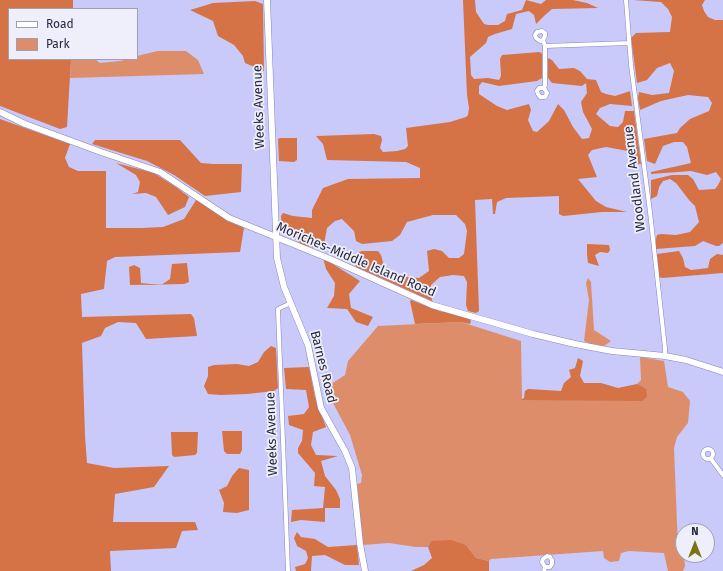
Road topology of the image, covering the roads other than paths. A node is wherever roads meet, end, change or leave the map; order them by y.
1 (267, 0) edge
2 (626, 0) edge
3 (543, 40) dead end
4 (629, 43) junction
5 (545, 46) junction
6 (544, 88) dead end
7 (0, 112) edge
8 (275, 237) junction
9 (291, 303) junction
10 (665, 356) junction
11 (723, 372) edge
12 (711, 459) dead end
13 (723, 475) edge
14 (288, 571) edge
15 (365, 571) edge

1 - 8 main road, Weeks Avenue
2 - 4 street, Woodland Avenue
3 - 5 street
4 - 5 street
4 - 10 street, Woodland Avenue
5 - 6 street
7 - 8 main road, Moriches-Middle Island Road
8 - 9 main road, Barnes Road
8 - 10 main road, Moriches-Middle Island Road
9 - 14 street, Weeks Avenue
9 - 15 main road, Barnes Road
10 - 11 main road, Moriches-Middle Island Road
12 - 13 street

